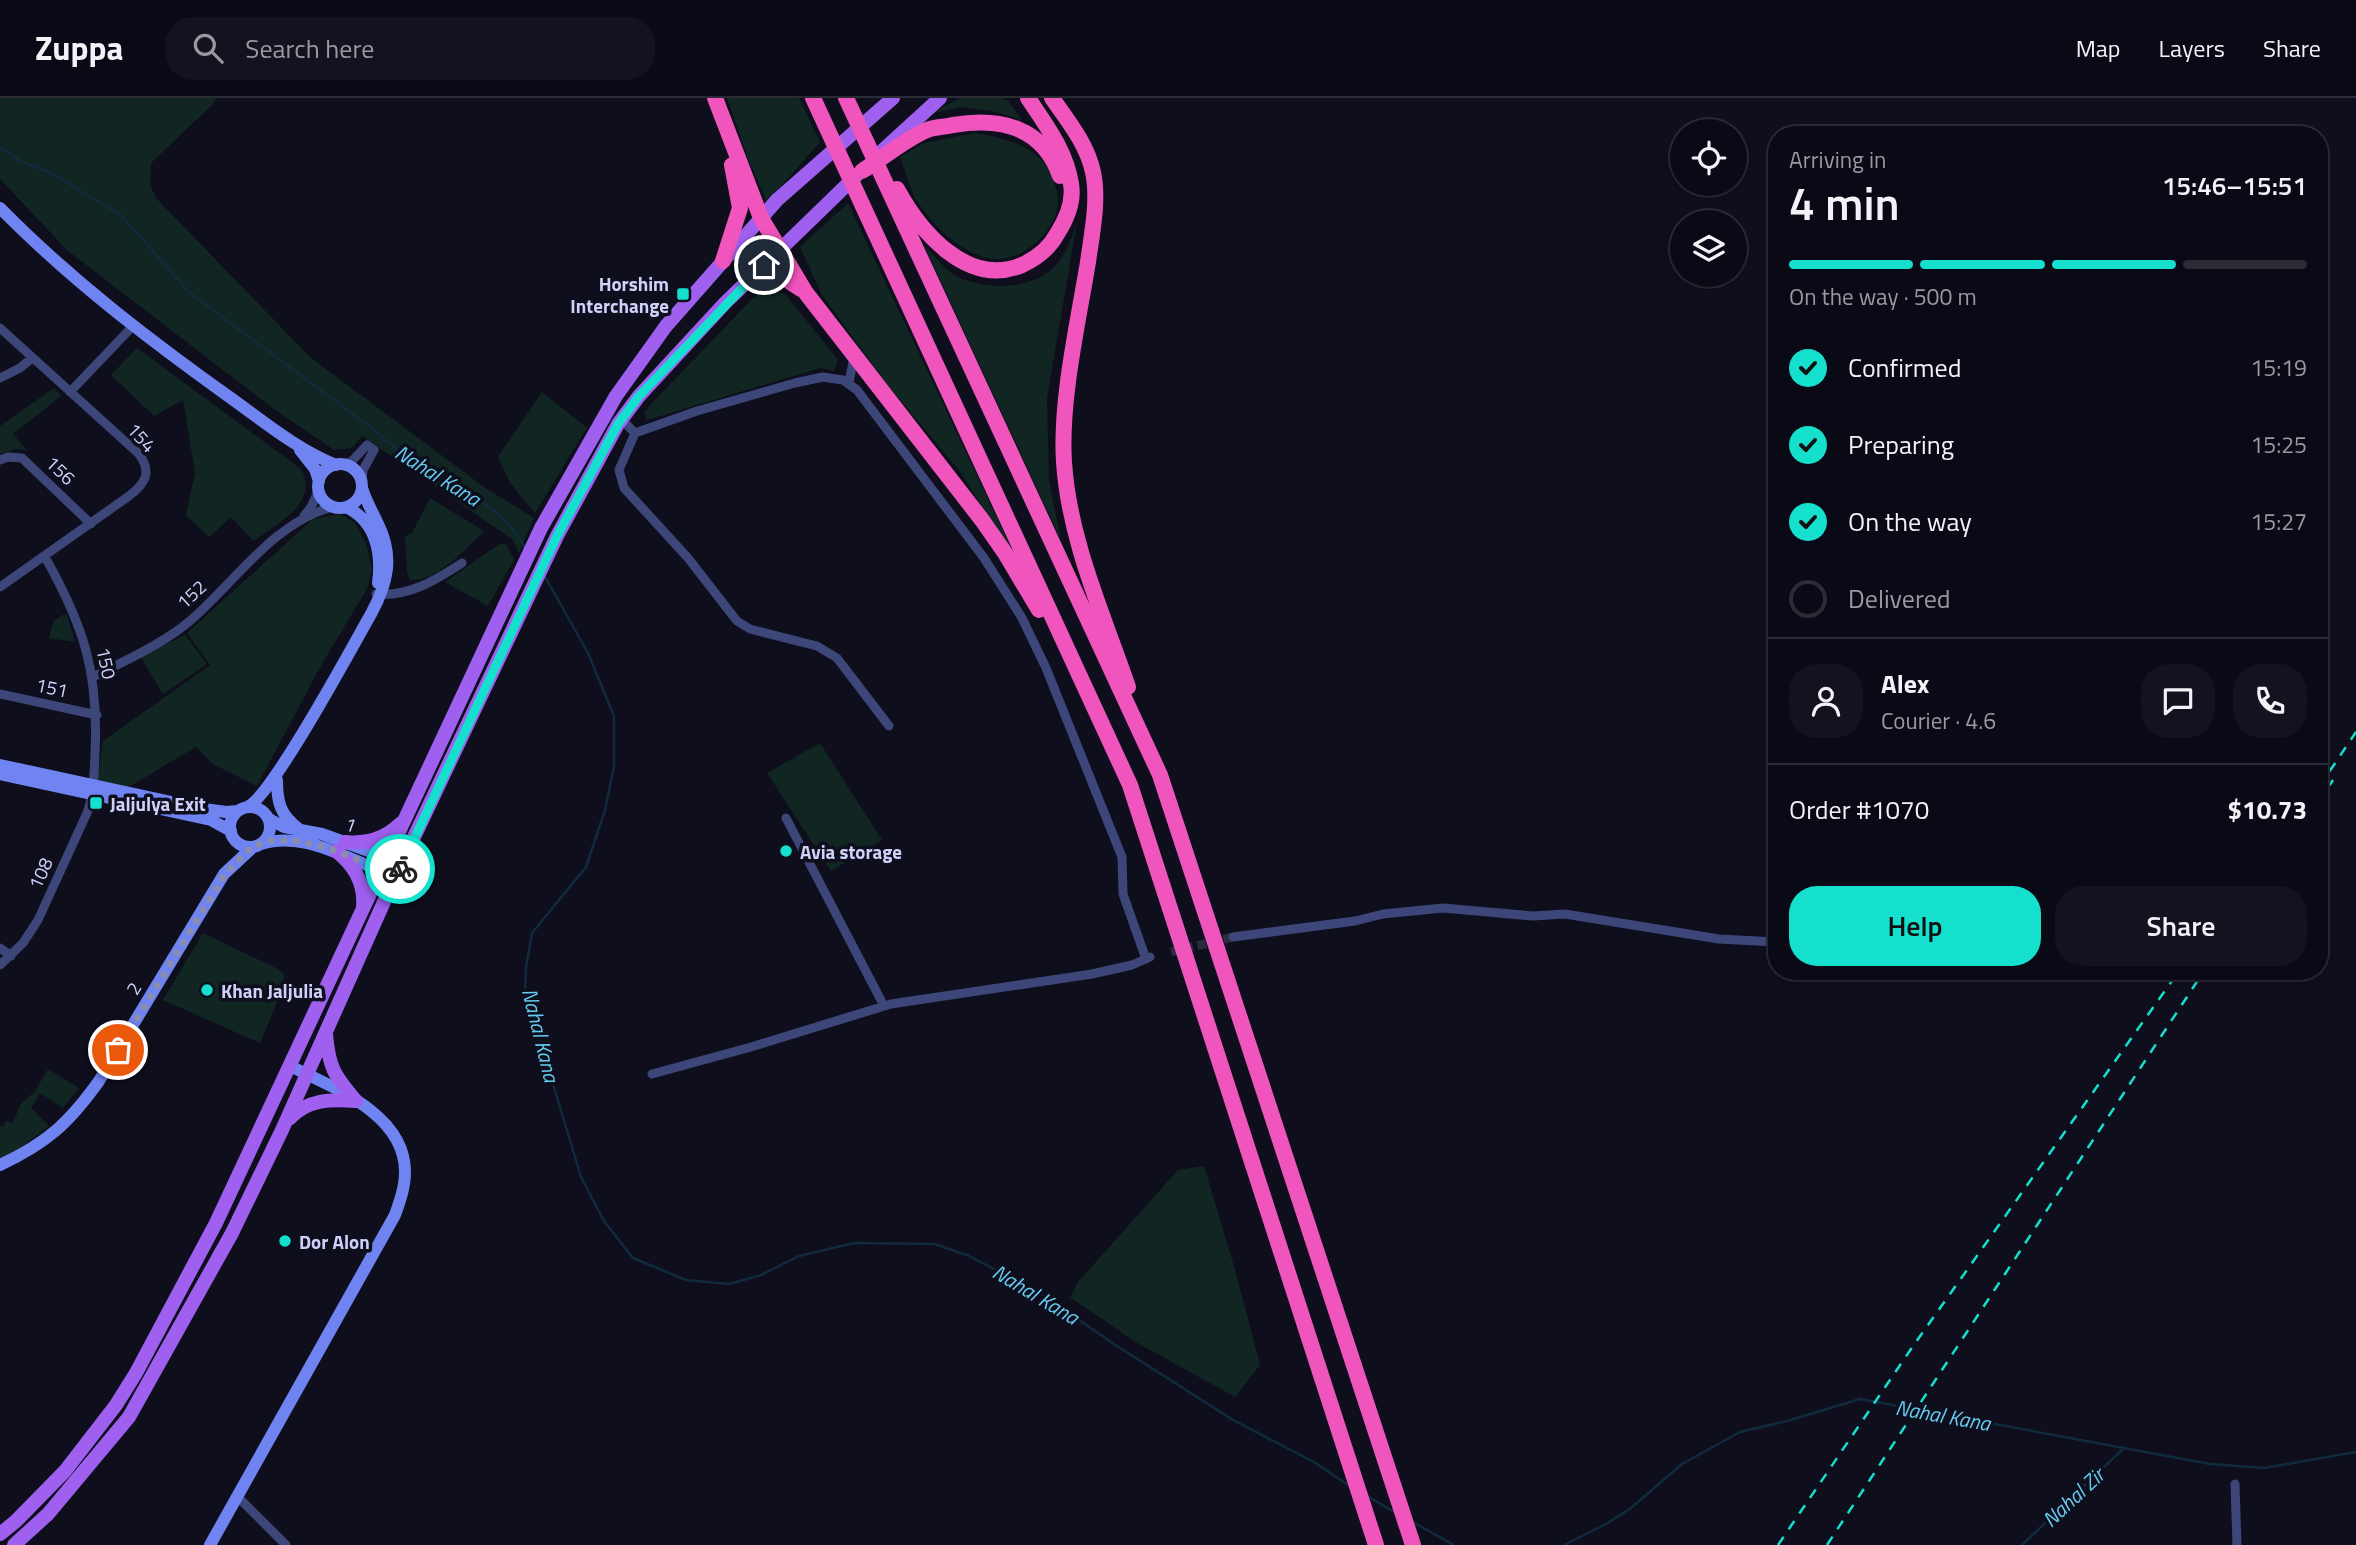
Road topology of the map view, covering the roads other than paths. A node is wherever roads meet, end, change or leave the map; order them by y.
1 (813, 98) edge
2 (846, 98) edge
3 (893, 98) edge
4 (940, 98) edge
5 (1028, 98) edge
6 (1052, 98) edge
7 (716, 100) edge
8 (862, 171) junction
9 (0, 208) edge
10 (902, 209) junction
11 (761, 218) junction
12 (1063, 225) junction
13 (779, 250) junction
14 (723, 261) junction
15 (748, 280) junction
16 (806, 293) junction
17 (132, 327) junction
18 (0, 328) edge
19 (854, 356) junction
20 (32, 358) junction
21 (0, 378) edge
22 (849, 383) junction
23 (70, 392) junction
24 (622, 420) junction
25 (635, 433) junction
26 (292, 442) junction
27 (0, 460) edge
28 (340, 465) junction
29 (362, 484) junction
30 (319, 486) junction
31 (332, 506) junction
32 (346, 507) junction
33 (300, 520) junction
34 (91, 524) junction
35 (45, 557) junction
36 (462, 563) dead end
37 (0, 587) edge
38 (379, 594) junction
39 (93, 677) junction
40 (0, 694) edge
41 (97, 715) junction
42 (889, 726) dead end
43 (0, 765) edge
44 (0, 775) edge
45 (1160, 775) junction
46 (278, 776) junction
47 (1130, 785) junction
48 (93, 790) junction
49 (242, 809) junction
50 (407, 817) junction
51 (268, 818) junction
52 (786, 818) dead end
53 (299, 829) junction
54 (232, 834) junction
55 (257, 845) junction
56 (341, 847) junction
57 (383, 865) junction
58 (225, 874) junction
59 (396, 875) junction
60 (362, 912) junction
61 (1233, 937) tunnel mouth
62 (1768, 942) edge
63 (0, 948) edge
64 (11, 956) junction
65 (0, 965) edge
66 (884, 1006) junction
67 (326, 1032) junction
68 (290, 1066) junction
69 (307, 1074) junction
70 (652, 1074) dead end
71 (356, 1101) junction
72 (282, 1130) junction
73 (0, 1165) edge
74 (2235, 1484) dead end
75 (238, 1497) junction
76 (0, 1534) edge
77 (1374, 1537) edge
78 (14, 1545) edge
79 (210, 1545) edge
80 (286, 1545) edge
81 (1413, 1545) edge
82 (2237, 1545) edge

1 - 47 highway
2 - 10 highway
3 - 11 main road
4 - 8 main road
5 - 12 highway
6 - 45 highway
7 - 11 highway
7 - 14 highway
8 - 12 highway
8 - 13 main road
9 - 17 street
10 - 12 highway
10 - 45 highway
11 - 13 highway
11 - 14 main road
13 - 15 main road
13 - 16 highway
14 - 50 main road
15 - 16 highway
15 - 24 main road
16 - 19 highway
17 - 23 street
17 - 26 street
18 - 20 street, 154
19 - 22 street
19 - 47 highway
20 - 21 street
20 - 23 street, 154
22 - 25 street
22 - 66 street
23 - 34 street, 154
24 - 25 street
24 - 59 main road
25 - 42 street
26 - 28 street
26 - 30 street
27 - 34 street, 156
28 - 29 street
28 - 29 street
28 - 30 street
29 - 32 street
29 - 38 street
30 - 31 street
30 - 33 street, 152
31 - 32 street
31 - 33 street, 152
32 - 38 street
33 - 39 street, 152
34 - 35 street, 154
35 - 37 street, 154
35 - 39 street, 150
36 - 38 street
38 - 46 street
39 - 41 street, 150
40 - 41 street, 151
41 - 48 street, 150
43 - 48 street
44 - 48 street
45 - 81 highway
46 - 49 street
46 - 51 street
46 - 53 street
47 - 77 highway
48 - 49 street
48 - 54 street
48 - 64 street, 108
49 - 51 street
49 - 54 street
50 - 56 main road
50 - 57 main road
51 - 53 street, 1
51 - 55 street
52 - 66 street
53 - 56 street, 1
54 - 55 street
54 - 58 street, 2
55 - 56 street, 1
55 - 58 street, 2
56 - 57 street, 1
56 - 60 main road
57 - 59 street
57 - 60 main road
58 - 73 street, 2
59 - 67 main road
60 - 68 main road
61 - 62 street
63 - 64 street
64 - 65 street, 108
66 - 70 street
67 - 69 main road
67 - 71 main road
68 - 69 street
68 - 76 main road
69 - 71 street
69 - 72 main road
71 - 72 main road
71 - 75 street
72 - 78 main road
74 - 82 street
75 - 79 street
75 - 80 street

